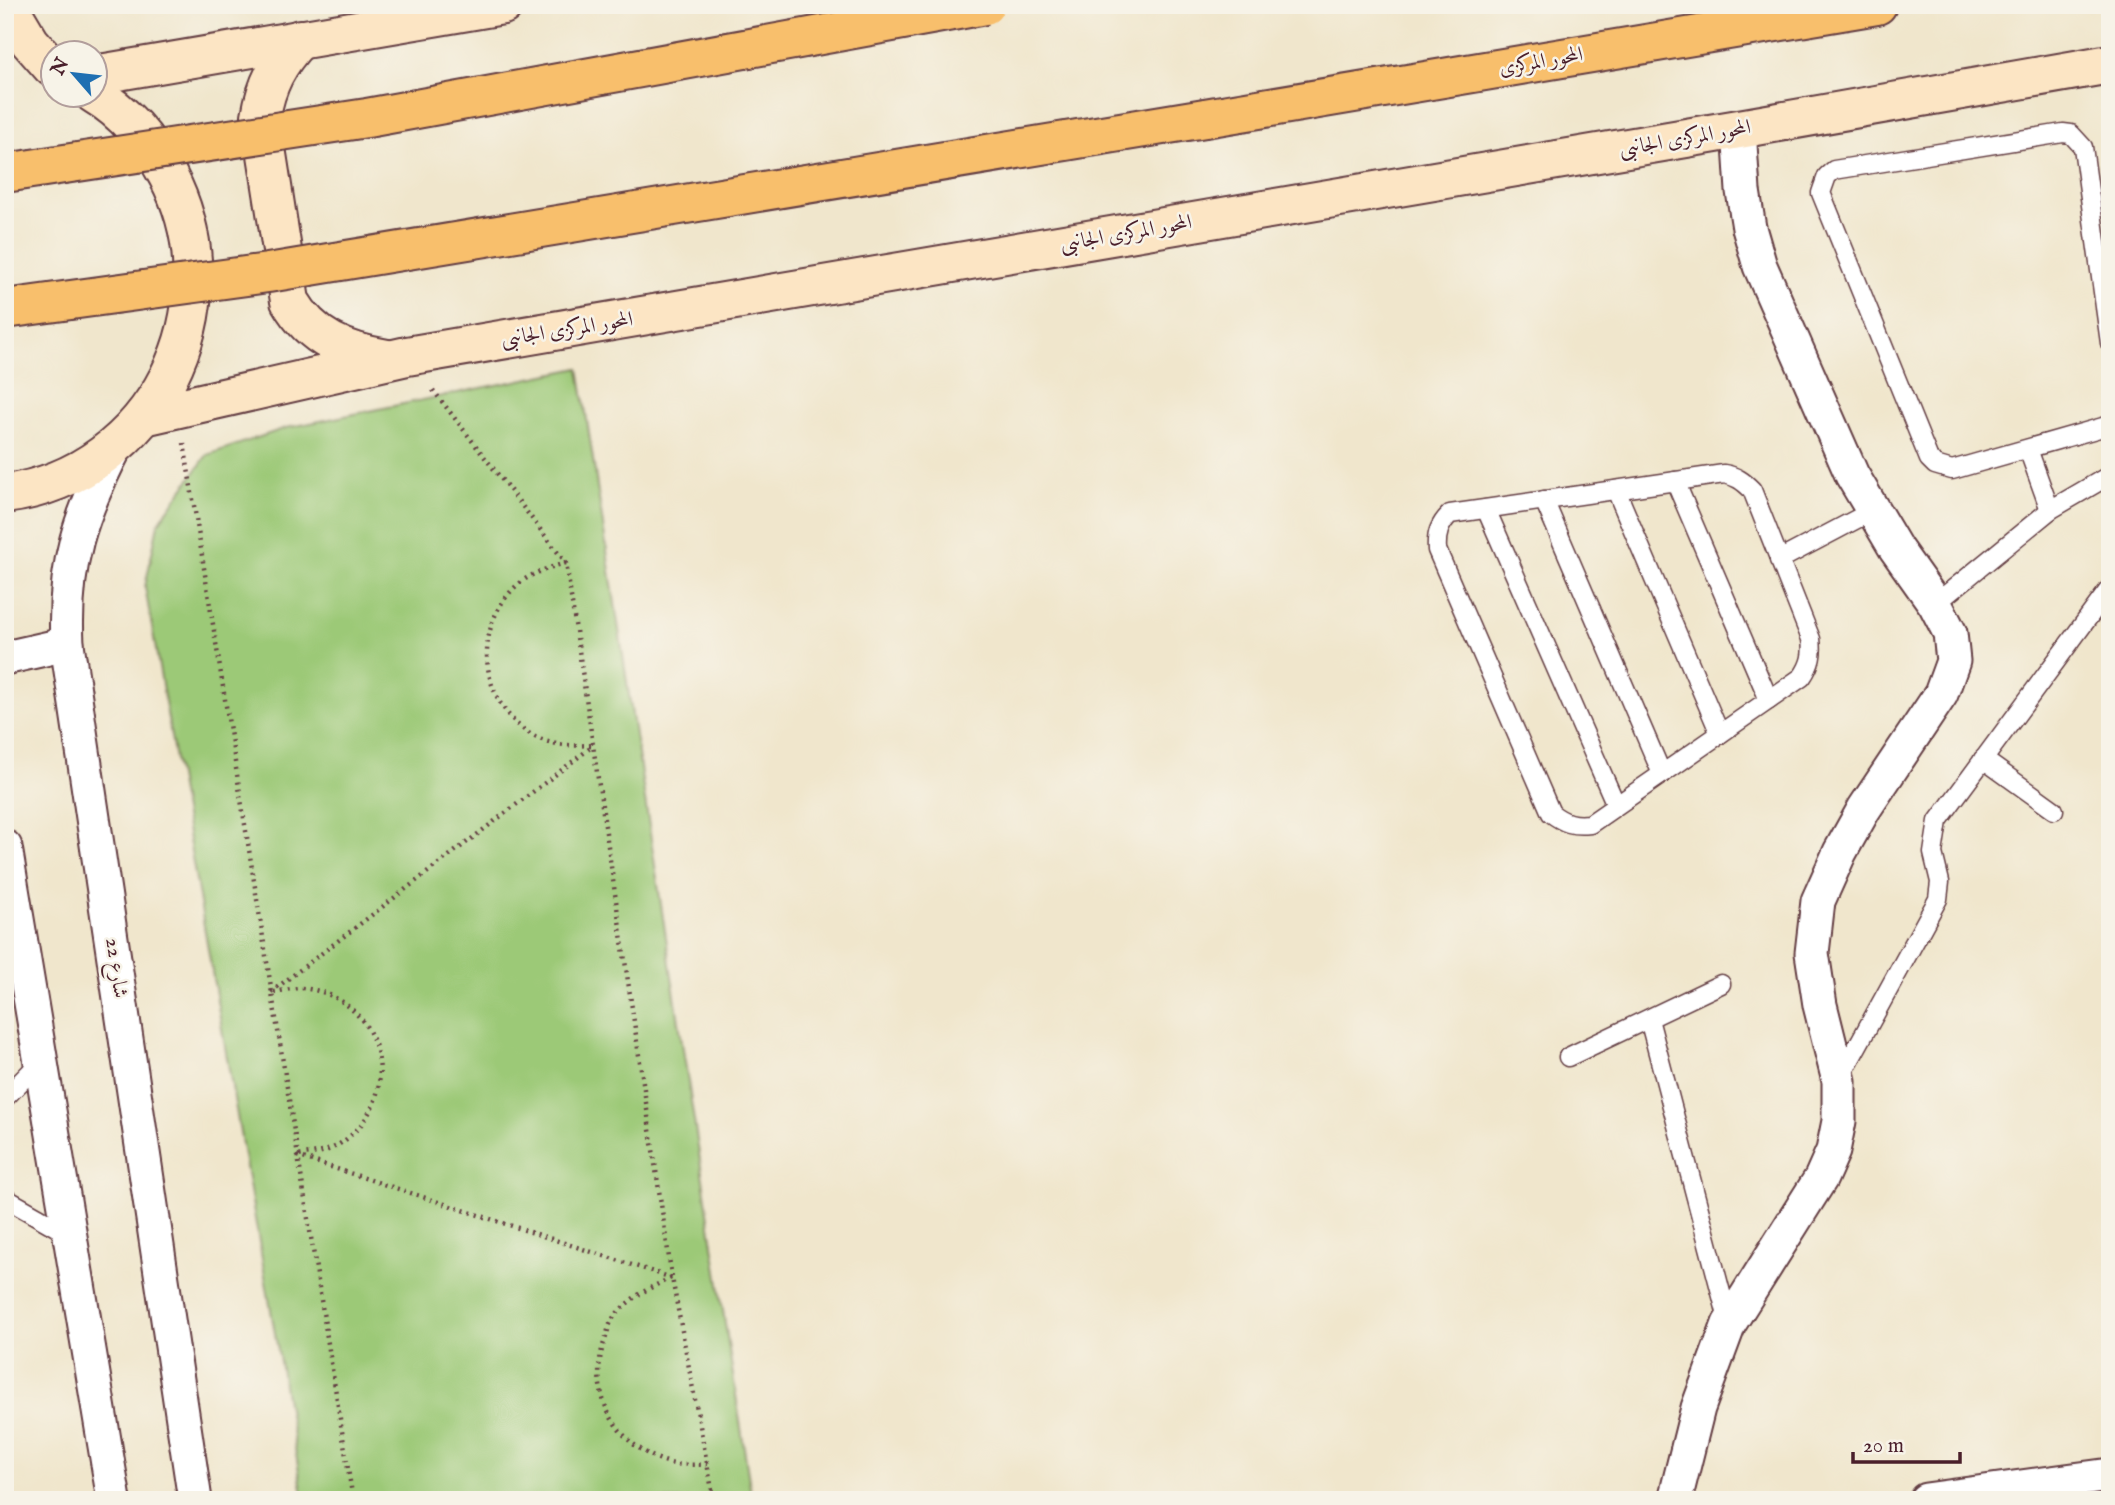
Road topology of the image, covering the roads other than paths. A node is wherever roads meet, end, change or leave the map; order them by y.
1 (8, 5) edge
2 (503, 5) edge
3 (985, 5) edge
4 (1877, 5) edge
5 (300, 40) junction
6 (38, 52) edge
7 (5, 61) edge
8 (2110, 64) edge
9 (38, 67) edge
10 (108, 73) edge
11 (108, 105) edge
12 (1740, 129) junction
13 (5, 173) edge
14 (5, 309) edge
15 (2110, 343) edge
16 (398, 357) junction
17 (161, 412) junction
18 (2110, 425) edge
19 (117, 444) junction
20 (2028, 449) junction
21 (2110, 475) edge
22 (1675, 481) junction
23 (1616, 490) junction
24 (5, 494) edge
25 (1544, 500) junction
26 (1486, 509) junction
27 (2050, 510) junction
28 (1872, 511) junction
29 (1779, 560) junction
30 (2110, 588) edge
31 (1935, 604) junction
32 (67, 644) junction
33 (5, 658) edge
34 (1769, 700) junction
35 (1720, 734) junction
36 (1983, 760) junction
37 (1662, 774) junction
38 (1616, 805) junction
39 (2054, 810) dead end
40 (5, 847) edge
41 (1721, 984) dead end
42 (1649, 1018) junction
43 (1568, 1057) dead end
44 (41, 1061) junction
45 (1839, 1081) junction
46 (5, 1098) edge
47 (5, 1198) edge
48 (70, 1236) junction
49 (1729, 1324) junction
50 (2110, 1475) edge
51 (1932, 1499) edge
52 (114, 1500) edge
53 (195, 1500) edge
54 (1675, 1500) edge
55 (1926, 1500) edge

1 - 6 main road
2 - 5 main road
3 - 13 highway, bridge
4 - 14 highway, المحور المركزى, bridge
5 - 10 main road
5 - 16 main road
7 - 9 main road
8 - 12 main road, المحور المركزى الجانبى
11 - 17 main road
12 - 16 main road, المحور المركزى الجانبى
12 - 28 street
15 - 20 lane
16 - 17 main road, المحور المركزى الجانبى
17 - 19 main road
18 - 20 lane
19 - 24 main road
19 - 32 street, شارع 22
20 - 27 lane
21 - 27 lane
22 - 23 lane
22 - 29 lane
22 - 34 lane
23 - 25 lane
23 - 35 lane
25 - 26 lane
25 - 37 lane
26 - 38 lane
26 - 38 lane
27 - 31 lane
28 - 29 lane
28 - 31 street
29 - 34 lane
30 - 36 lane
31 - 45 street
32 - 33 street
32 - 53 street, شارع 22
34 - 35 lane
35 - 37 lane
36 - 39 lane
36 - 45 lane
37 - 38 lane
40 - 44 street
41 - 42 lane
42 - 43 lane
42 - 49 lane
44 - 46 lane
44 - 48 street
45 - 49 street
47 - 48 lane
48 - 52 street
49 - 54 street
50 - 51 street
51 - 55 street

